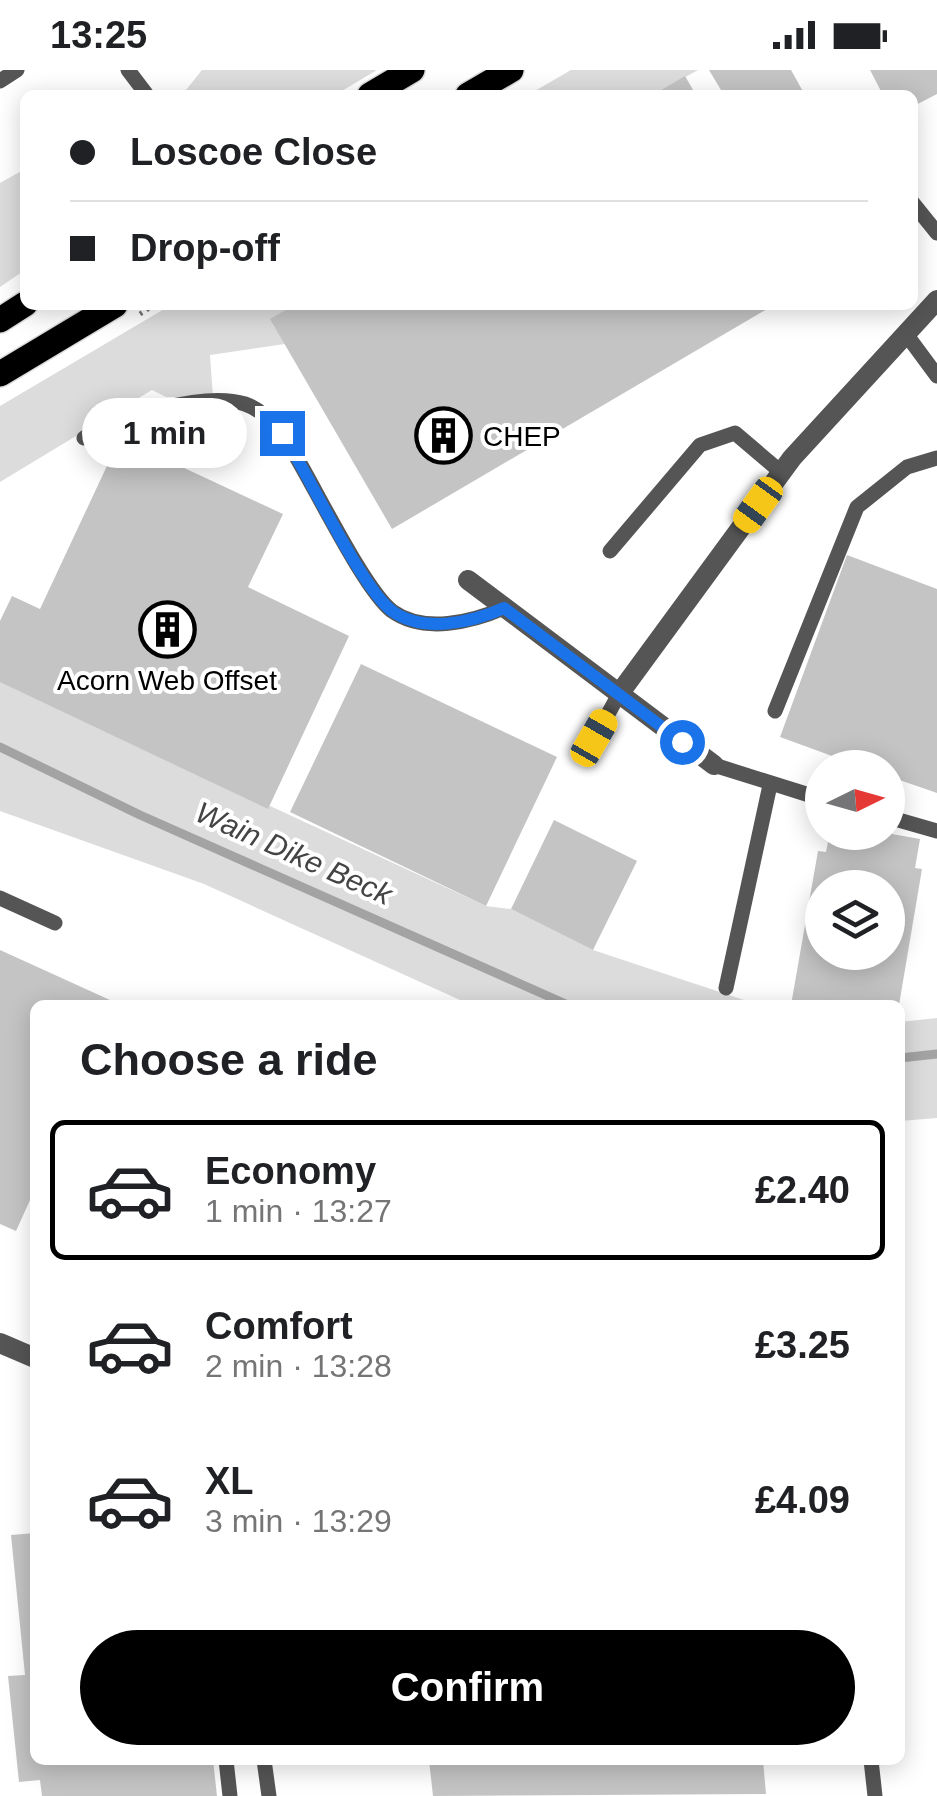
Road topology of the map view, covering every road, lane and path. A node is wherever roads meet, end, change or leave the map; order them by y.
1 (17, 70) edge
2 (128, 70) edge
3 (412, 70) edge
4 (510, 70) edge
5 (0, 81) edge
6 (144, 90) edge
7 (378, 90) edge
8 (476, 90) edge
9 (918, 210) edge
10 (937, 234) edge
11 (937, 300) edge
12 (106, 310) edge
13 (906, 334) junction
14 (0, 374) edge
15 (937, 376) edge
16 (84, 438) dead end
17 (937, 458) edge
18 (782, 473) junction
19 (610, 550) dead end
20 (468, 580) dead end
21 (504, 608) junction
22 (619, 694) junction
23 (774, 712) dead end
24 (594, 738) dead end
25 (714, 766) joint
26 (770, 784) junction
27 (805, 794) edge
28 (905, 822) edge
29 (937, 831) edge
30 (0, 898) edge
31 (56, 923) dead end
32 (726, 988) dead end
33 (0, 1343) edge
34 (30, 1354) edge
35 (227, 1765) edge
36 (265, 1765) edge
37 (871, 1765) edge
38 (230, 1796) edge
39 (269, 1796) edge
40 (874, 1796) edge

1 - 5 lane
2 - 6 lane
3 - 7 main road
4 - 8 main road
9 - 10 lane
11 - 13 street
12 - 14 main road
13 - 15 lane
13 - 18 street
16 - 21 lane
17 - 23 lane
18 - 19 lane
18 - 22 street
20 - 21 street
21 - 22 street
22 - 24 lane
22 - 25 street
25 - 26 lane
26 - 27 lane
26 - 32 lane
28 - 29 lane
30 - 31 lane
33 - 34 street
35 - 38 lane
36 - 39 lane
37 - 40 lane

